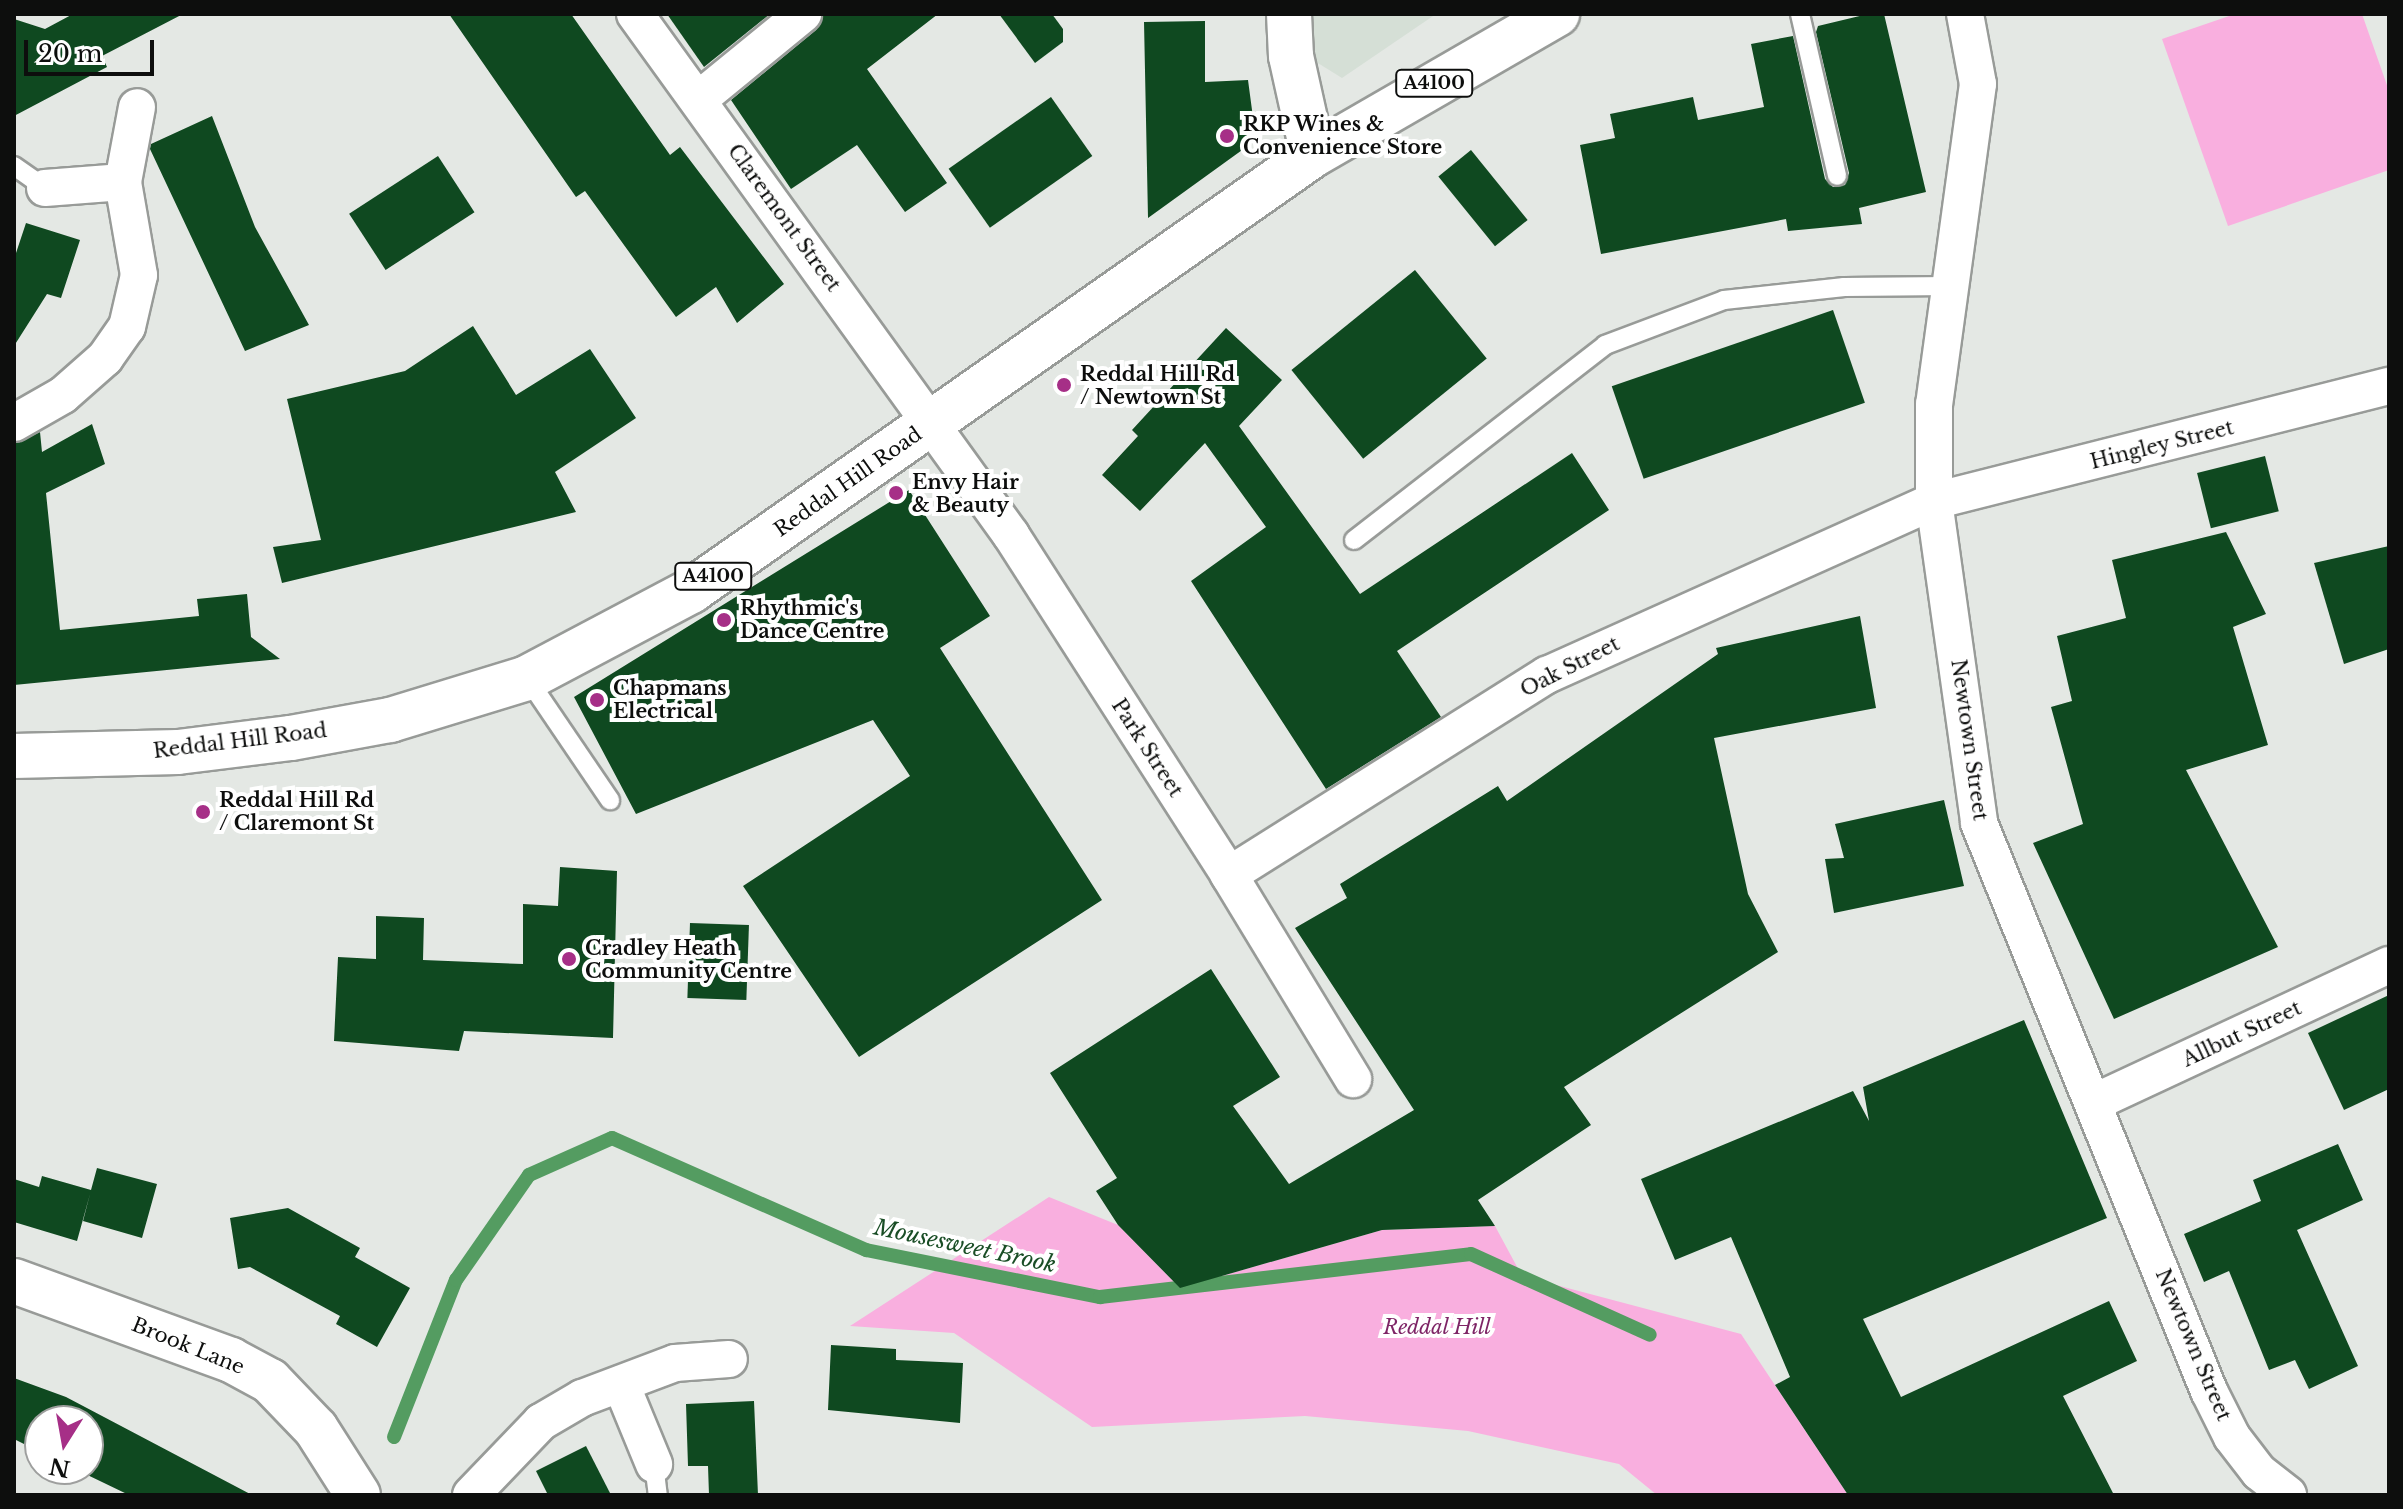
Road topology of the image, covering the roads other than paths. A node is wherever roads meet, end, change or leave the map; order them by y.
1 (635, 14) edge
2 (803, 14) edge
3 (1289, 14) edge
4 (1557, 14) edge
5 (1800, 14) edge
6 (1965, 14) edge
7 (698, 100) junction
8 (137, 107) dead end
9 (1313, 155) junction
10 (14, 166) edge
11 (1837, 176) dead end
12 (123, 182) junction
13 (45, 188) joint
14 (1950, 286) junction
15 (2389, 386) edge
16 (14, 423) edge
17 (932, 423) junction
18 (1934, 501) junction
19 (1354, 540) dead end
20 (527, 678) junction
21 (14, 756) edge
22 (610, 800) dead end
23 (1229, 875) junction
24 (2389, 965) edge
25 (1353, 1079) dead end
26 (2095, 1102) junction
27 (14, 1281) edge
28 (729, 1359) dead end
29 (621, 1384) junction
30 (656, 1480) edge
31 (358, 1495) edge
32 (471, 1495) edge
33 (2288, 1495) edge

1 - 7 street, Claremont Street
2 - 7 street
3 - 9 main road
4 - 9 main road, Reddal Hill Road / A4100
5 - 11 lane
6 - 14 street, Newtown Street
7 - 17 street, Claremont Street
8 - 12 street
9 - 17 main road, Reddal Hill Road / A4100
10 - 13 lane
12 - 13 street
12 - 16 street
14 - 18 street, Newtown Street
14 - 19 lane
15 - 18 street, Hingley Street
17 - 20 main road, Reddal Hill Road / A4100
17 - 23 street, Park Street
18 - 23 street, Oak Street
18 - 26 street, Newtown Street
20 - 21 main road, Reddal Hill Road / A4100
20 - 22 lane
23 - 25 street, Park Street
24 - 26 street, Allbut Street
26 - 33 street, Newtown Street
27 - 31 main road, Brook Lane
28 - 29 street
29 - 30 street
29 - 32 street

